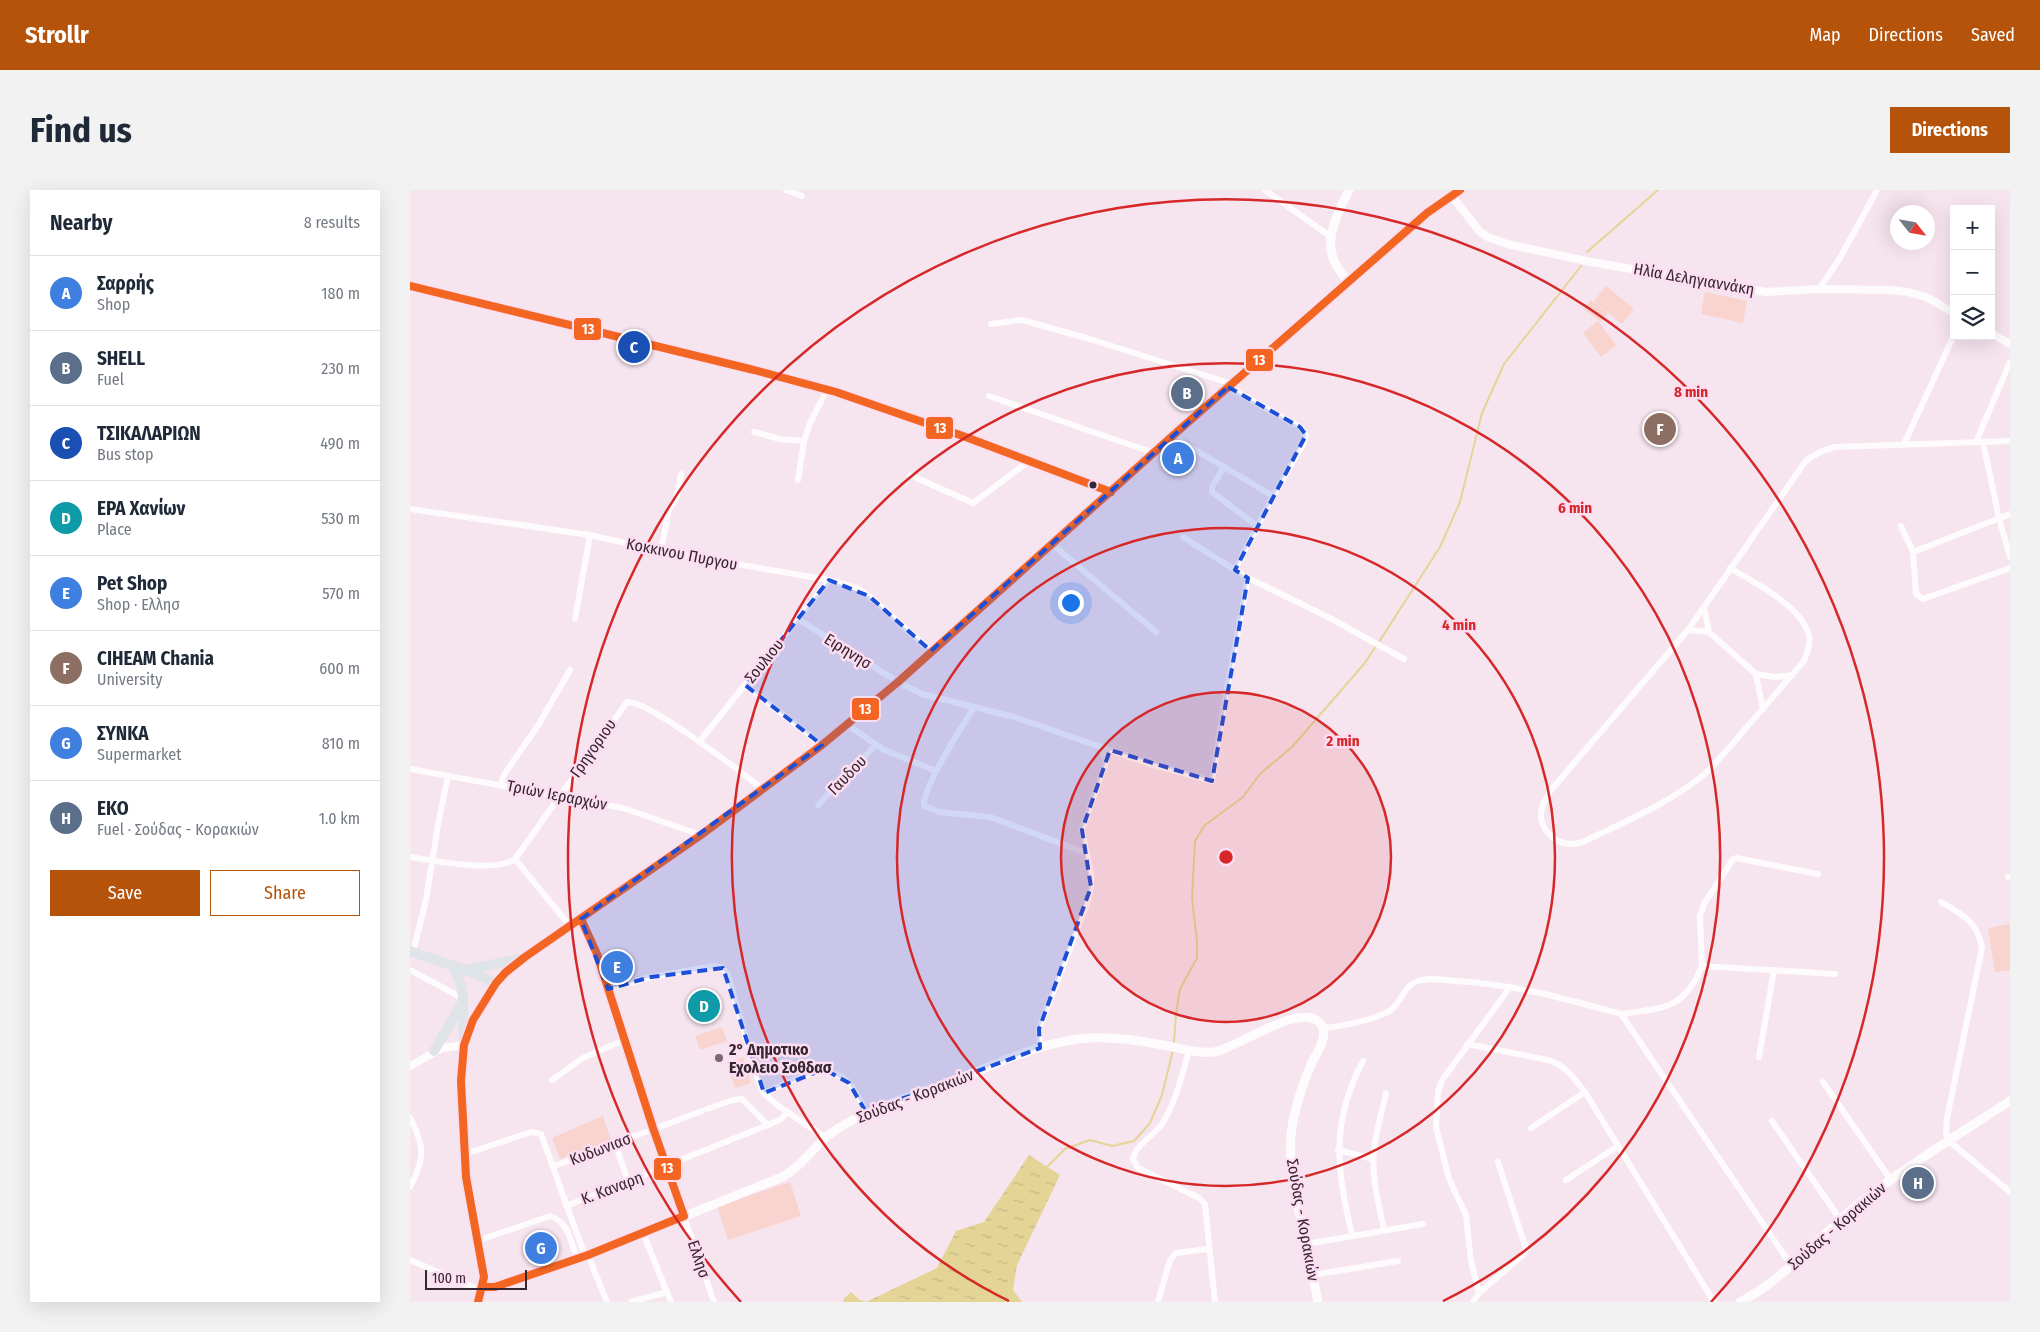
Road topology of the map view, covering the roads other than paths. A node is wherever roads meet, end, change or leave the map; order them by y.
1 (786, 190) edge
2 (1266, 190) edge
3 (1349, 190) edge
4 (1877, 190) edge
5 (1456, 193) edge
6 (802, 196) dead end
7 (1331, 237) junction
8 (1348, 282) junction
9 (410, 286) edge
10 (1819, 289) junction
11 (1950, 311) edge
12 (991, 324) dead end
13 (1995, 336) edge
14 (1952, 340) edge
15 (2010, 344) edge
16 (2010, 362) edge
17 (1230, 386) junction
18 (827, 390) junction
19 (988, 396) dead end
20 (754, 432) dead end
21 (1172, 436) junction
22 (804, 441) junction
23 (2010, 441) edge
24 (1980, 442) junction
25 (1904, 444) junction
26 (1154, 453) junction
27 (1028, 461) junction
28 (1224, 467) junction
29 (681, 474) dead end
30 (910, 476) dead end
31 (798, 480) dead end
32 (1111, 492) junction
33 (1272, 496) junction
34 (410, 509) edge
35 (2010, 514) edge
36 (1999, 518) junction
37 (1257, 526) junction
38 (1901, 526) dead end
39 (590, 535) junction
40 (1183, 537) dead end
41 (1052, 544) junction
42 (661, 551) junction
43 (1913, 552) junction
44 (2010, 557) edge
45 (1730, 568) junction
46 (2010, 568) edge
47 (1235, 570) junction
48 (1248, 578) junction
49 (829, 580) junction
50 (1704, 607) junction
51 (575, 619) dead end
52 (798, 619) junction
53 (1688, 630) junction
54 (1156, 632) dead end
55 (1710, 632) junction
56 (931, 651) junction
57 (1404, 659) dead end
58 (570, 670) dead end
59 (1756, 674) junction
60 (1793, 675) junction
61 (898, 682) junction
62 (744, 685) junction
63 (974, 707) junction
64 (1763, 709) junction
65 (846, 724) junction
66 (699, 742) junction
67 (822, 745) junction
68 (876, 745) junction
69 (1101, 747) junction
70 (410, 769) edge
71 (936, 771) junction
72 (448, 776) junction
73 (501, 784) junction
74 (764, 790) junction
75 (559, 795) junction
76 (818, 805) dead end
77 (701, 835) junction
78 (1086, 853) junction
79 (410, 857) edge
80 (515, 859) junction
81 (432, 861) junction
82 (1818, 874) dead end
83 (1941, 902) dead end
84 (581, 919) junction
85 (570, 926) junction
86 (412, 951) edge
87 (525, 958) junction
88 (451, 965) junction
89 (1702, 966) junction
90 (410, 970) edge
91 (465, 970) junction
92 (1774, 970) junction
93 (1835, 974) dead end
94 (496, 983) junction
95 (1510, 987) junction
96 (608, 989) junction
97 (464, 999) junction
98 (1621, 1014) junction
99 (1323, 1028) junction
100 (624, 1040) junction
101 (1467, 1044) junction
102 (464, 1045) junction
103 (1040, 1048) junction
104 (1185, 1050) junction
105 (434, 1052) junction
106 (1759, 1057) dead end
107 (1363, 1061) dead end
108 (410, 1066) edge
109 (552, 1080) dead end
110 (1823, 1082) dead end
111 (1585, 1092) junction
112 (764, 1093) junction
113 (1386, 1093) dead end
114 (2010, 1101) edge
115 (788, 1112) junction
116 (866, 1112) junction
117 (410, 1118) edge
118 (1772, 1121) dead end
119 (768, 1125) junction
120 (653, 1128) junction
121 (1531, 1128) dead end
122 (826, 1138) junction
123 (1949, 1141) junction
124 (615, 1143) junction
125 (1618, 1146) junction
126 (1338, 1150) junction
127 (465, 1154) junction
128 (1373, 1159) junction
129 (1498, 1162) dead end
130 (554, 1166) junction
131 (667, 1166) junction
132 (1566, 1180) dead end
133 (1891, 1180) junction
134 (628, 1181) junction
135 (410, 1187) edge
136 (2010, 1192) edge
137 (566, 1206) junction
138 (684, 1216) junction
139 (1840, 1219) junction
140 (1422, 1224) dead end
141 (1384, 1230) junction
142 (643, 1233) junction
143 (1352, 1235) junction
144 (477, 1242) junction
145 (1306, 1244) junction
146 (1208, 1249) junction
147 (584, 1256) junction
148 (410, 1260) edge
149 (1398, 1261) dead end
150 (1792, 1265) junction
151 (1313, 1274) junction
152 (483, 1290) junction
153 (667, 1292) junction
154 (1479, 1293) junction
155 (478, 1302) edge
156 (607, 1302) edge
157 (631, 1302) edge
158 (671, 1302) edge
159 (714, 1302) edge
160 (1158, 1302) edge
161 (1215, 1302) edge
162 (1318, 1302) edge
163 (1473, 1302) edge
164 (1714, 1302) edge
165 (1740, 1302) edge

1 - 6 street
2 - 7 street
3 - 7 main road
4 - 10 street
5 - 8 main road
5 - 10 street, Ηλία Δεληγιαννάκη
7 - 8 main road
8 - 17 main road
9 - 18 street
10 - 11 street, Ηλία Δεληγιαννάκη
12 - 17 street
13 - 15 street
14 - 25 street
16 - 24 street
17 - 21 main road
17 - 33 street
18 - 22 street
18 - 27 street
19 - 26 street
20 - 22 street
21 - 26 main road
21 - 28 street
22 - 31 street
23 - 24 street
24 - 25 street
24 - 36 street
25 - 45 street
26 - 32 main road
27 - 30 street
27 - 32 street
28 - 33 street
28 - 37 street
29 - 42 street
32 - 41 main road
33 - 37 street
34 - 39 street, Κοκκινου Πυργου
35 - 36 street
36 - 43 street
36 - 44 street
37 - 47 street
38 - 43 street
39 - 42 street, Κοκκινου Πυργου
39 - 51 street
40 - 47 street
41 - 54 street
41 - 56 main road
42 - 49 street, Κοκκινου Πυργου
43 - 46 street
45 - 50 street
45 - 60 street
47 - 48 street
48 - 57 street
48 - 69 street, Ειρηνησ
49 - 52 street, Σουλιου
49 - 56 street, Κοκκινου Πυργου
50 - 53 street
50 - 55 street
52 - 61 street, Ειρηνησ
52 - 62 street, Σουλιου
53 - 55 street
53 - 64 street
55 - 59 street
56 - 61 main road
58 - 73 street
59 - 60 street
59 - 64 street
60 - 64 street
61 - 63 street, Ειρηνησ
61 - 65 main road
62 - 66 street, Σουλιου
62 - 67 street
63 - 69 street, Ειρηνησ
63 - 71 street
65 - 67 main road
65 - 68 street
66 - 74 street
66 - 75 street, Γρηγοριου
67 - 74 main road
68 - 71 street
68 - 76 street, Γαυδου
69 - 78 street
70 - 72 street, Τριών Ιεραρχών
71 - 78 street
72 - 73 street, Τριών Ιεραρχών
72 - 81 street
73 - 75 street, Τριών Ιεραρχών
74 - 77 main road
75 - 77 street, Τριών Ιεραρχών
75 - 80 street, Γρηγοριου
77 - 84 main road
78 - 103 street
79 - 81 street
80 - 81 street
80 - 85 street
81 - 86 street
82 - 89 street
83 - 123 street
84 - 85 main road
84 - 96 street, Ελλησ
85 - 87 main road
86 - 88 main road
87 - 91 main road
87 - 94 main road
88 - 91 main road
88 - 97 main road
89 - 92 street
89 - 98 street
90 - 97 street
91 - 94 main road
92 - 93 street
92 - 106 street
94 - 102 main road
95 - 98 street
95 - 99 street
95 - 101 street
96 - 100 street, Ελλησ
96 - 112 street
97 - 102 main road
97 - 105 main road
98 - 150 street
99 - 104 main road
99 - 145 main road, Σούδας - Κορακιών
100 - 109 street
100 - 120 street, Ελλησ
101 - 111 street
101 - 154 street
102 - 105 street
102 - 127 main road
103 - 104 main road, Σούδας - Κορακιών
103 - 116 main road, Σούδας - Κορακιών
104 - 146 street
105 - 108 street
107 - 126 street
110 - 133 street
111 - 121 street
111 - 125 street
112 - 115 street
112 - 116 street
113 - 128 street
114 - 123 main road, Σούδας - Κορακιών
115 - 119 street, Κ. Καναρη
115 - 122 street
116 - 122 main road, Σούδας - Κορακιών
117 - 135 street
118 - 139 street
119 - 120 street, Κυδωνιασ
119 - 131 street, Κ. Καναρη
120 - 124 street, Κυδωνιασ
120 - 131 street, Ελλησ
122 - 138 main road, Σούδας - Κορακιών
123 - 133 main road, Σούδας - Κορακιών
123 - 136 street
124 - 130 street, Κυδωνιασ
124 - 134 street
125 - 132 street
125 - 164 street
126 - 128 street
126 - 143 street
127 - 130 street
127 - 144 main road
128 - 141 street
129 - 154 street
130 - 137 street
131 - 134 street, Κ. Καναρη
131 - 138 street, Ελλησ
133 - 139 main road, Σούδας - Κορακιών
134 - 137 street, Κ. Καναρη
137 - 147 street
138 - 142 main road, Σούδας - Κορακιών
138 - 159 street, Ελλησ
139 - 150 main road, Σούδας - Κορακιών
140 - 141 street
141 - 143 street
142 - 147 main road, Σούδας - Κορακιών
142 - 153 street
143 - 145 street
144 - 147 street
144 - 152 main road
145 - 151 main road, Σούδας - Κορακιών
146 - 160 street
146 - 161 street
147 - 152 main road, Σούδας - Κορακιών
147 - 156 street
148 - 152 street
149 - 151 street
150 - 165 main road, Σούδας - Κορακιών
151 - 162 main road, Σούδας - Κορακιών
152 - 155 main road
153 - 157 street
153 - 158 street
154 - 163 street

